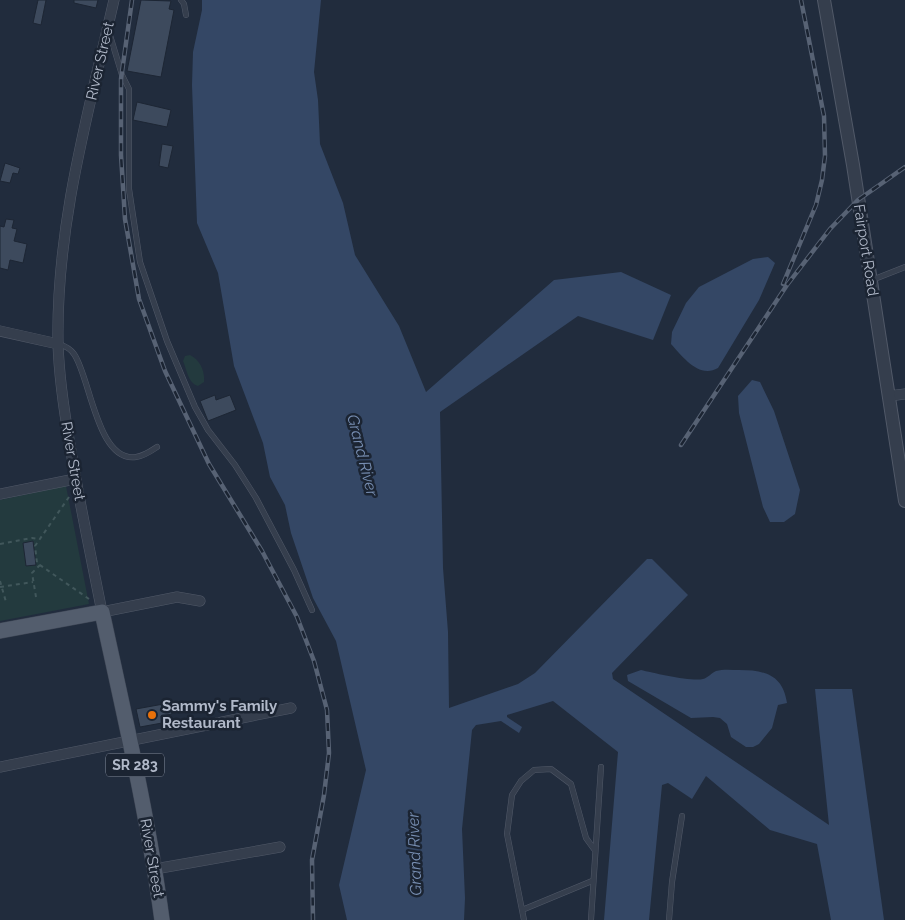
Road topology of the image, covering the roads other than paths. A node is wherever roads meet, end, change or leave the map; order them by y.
1 (114, 0) edge
2 (181, 0) edge
3 (824, 0) edge
4 (186, 15) dead end
5 (108, 26) junction
6 (905, 267) edge
7 (871, 280) junction
8 (0, 331) edge
9 (58, 344) junction
10 (905, 394) edge
11 (889, 396) junction
12 (157, 447) dead end
13 (903, 476) edge
14 (76, 479) junction
15 (0, 494) edge
16 (905, 501) edge
17 (200, 601) dead end
18 (312, 610) dead end
19 (102, 612) junction
20 (0, 632) edge
21 (291, 708) dead end
22 (130, 741) junction
23 (0, 767) edge
24 (600, 767) dead end
25 (682, 816) dead end
26 (280, 847) dead end
27 (594, 849) junction
28 (155, 869) junction
29 (592, 881) junction
30 (522, 910) junction
31 (162, 920) edge
32 (524, 920) edge
33 (591, 920) edge
34 (669, 920) edge

1 - 5 street, River Street
2 - 4 lane
3 - 7 street, Fairport Road
5 - 9 street, River Street
5 - 18 lane
6 - 7 lane
7 - 11 street, Fairport Road
8 - 9 street
9 - 12 lane
9 - 14 street, River Street
10 - 11 street
11 - 13 street, Fairport Road
13 - 16 street, Fairport Road
14 - 15 street
14 - 19 street, River Street
17 - 19 street
19 - 20 main road
19 - 22 main road, River Street / SR 283
21 - 22 street
22 - 23 street
22 - 28 main road, River Street / SR 283
24 - 27 lane
25 - 34 lane
26 - 28 street
27 - 29 lane
27 - 30 lane
28 - 31 main road, River Street / SR 283
29 - 30 lane
29 - 33 lane
30 - 32 lane

